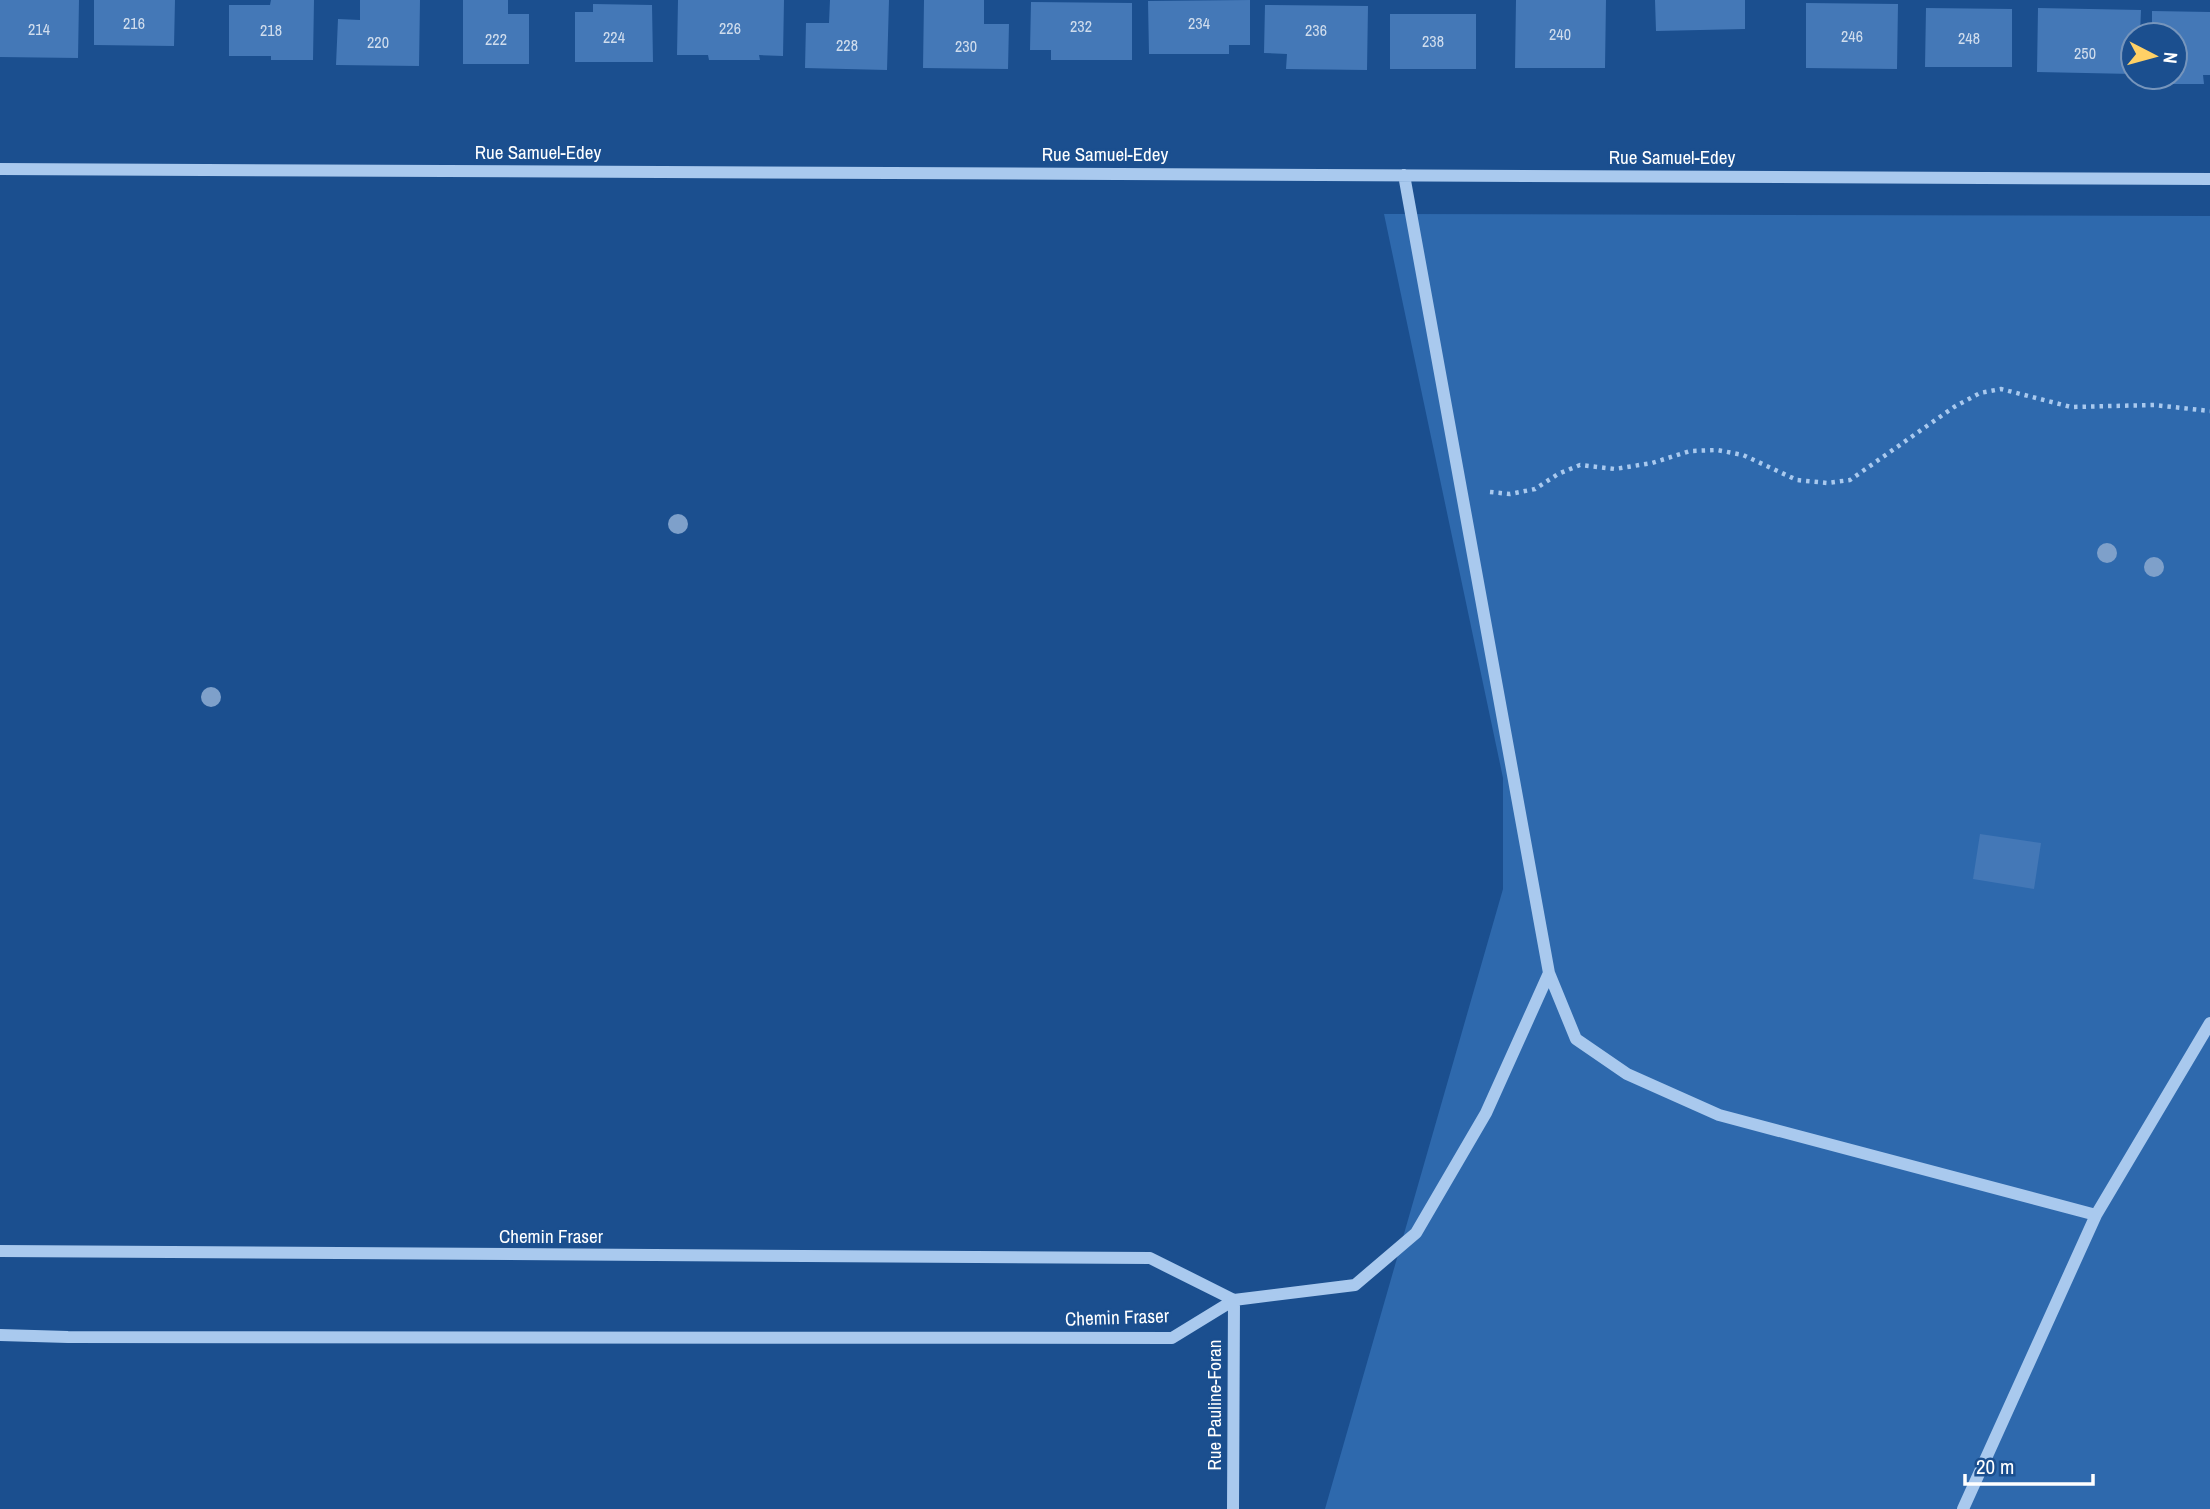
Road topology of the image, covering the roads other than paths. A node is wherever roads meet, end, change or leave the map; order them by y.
1 (0, 169) edge
2 (1404, 175) junction
3 (2210, 179) edge
4 (1549, 973) junction
5 (2210, 1023) edge
6 (2096, 1215) junction
7 (0, 1251) edge
8 (1234, 1300) junction
9 (0, 1335) edge
10 (1233, 1509) edge
11 (1963, 1509) edge

1 - 2 street, Rue Samuel-Edey
2 - 3 street, Rue Samuel-Edey
2 - 4 street
4 - 6 street
4 - 8 street
5 - 6 street
6 - 11 street
7 - 8 street, Chemin Fraser
8 - 9 street, Chemin Fraser
8 - 10 street, Rue Pauline-Foran

